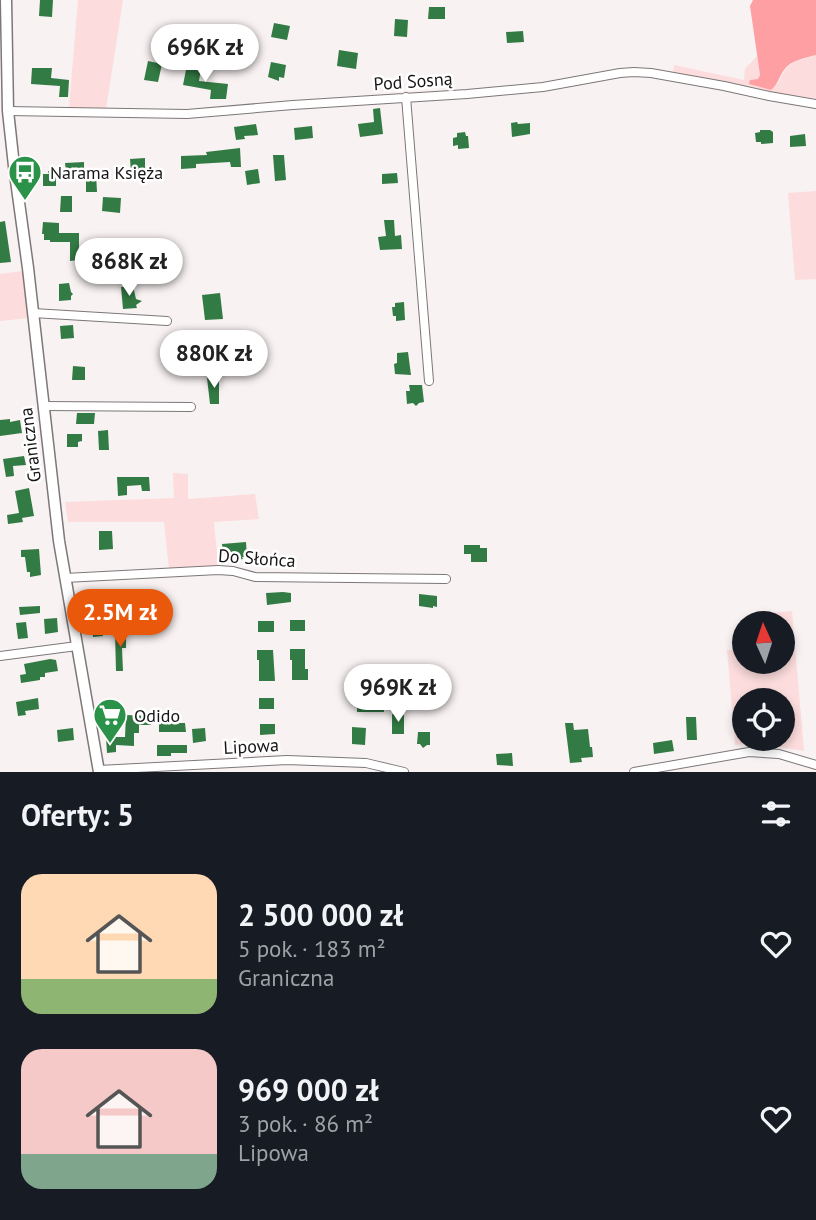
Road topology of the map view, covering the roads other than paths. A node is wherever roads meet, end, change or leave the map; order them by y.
1 (6, 0) edge
2 (406, 97) junction
3 (816, 104) edge
4 (8, 111) junction
5 (33, 313) junction
6 (167, 321) dead end
7 (429, 381) dead end
8 (43, 405) junction
9 (191, 407) dead end
10 (65, 578) junction
11 (446, 579) dead end
12 (77, 646) junction
13 (0, 656) edge
14 (816, 765) edge
15 (99, 771) edge
16 (404, 772) edge
17 (634, 772) edge

1 - 4 street, Graniczna
2 - 3 street, Pod Sosną
2 - 4 street, Pod Sosną
2 - 7 street
4 - 5 street, Graniczna
5 - 6 street
5 - 8 street, Graniczna
8 - 9 street
8 - 10 street, Graniczna
10 - 11 street, Do Słońca
10 - 12 street, Graniczna
12 - 13 street
12 - 15 street, Graniczna
14 - 17 street
15 - 16 street, Lipowa

